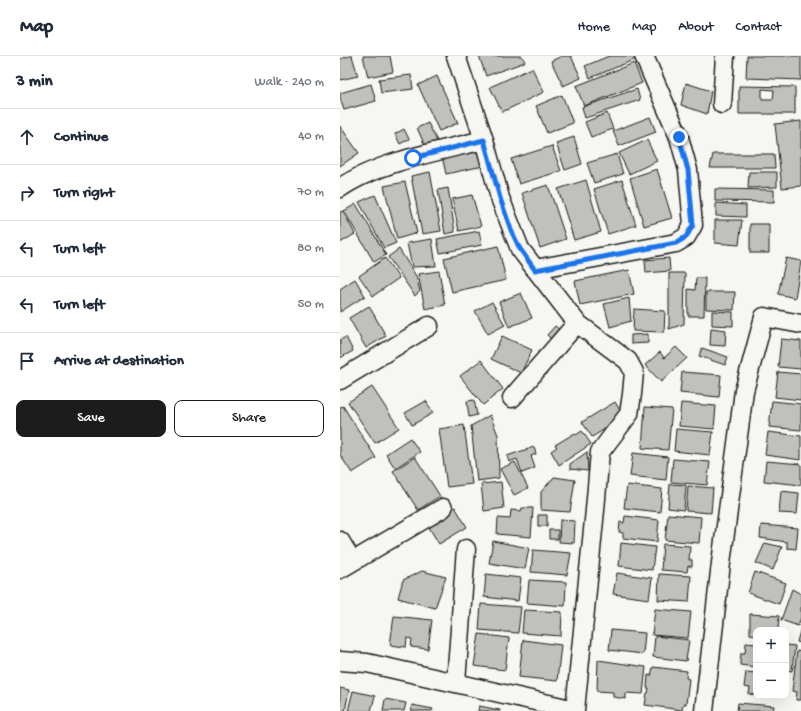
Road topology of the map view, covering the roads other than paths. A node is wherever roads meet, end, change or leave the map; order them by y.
1 (456, 56) edge
2 (644, 56) edge
3 (725, 56) edge
4 (722, 104) dead end
5 (484, 140) junction
6 (340, 188) edge
7 (535, 270) junction
8 (577, 323) junction
9 (801, 324) edge
10 (429, 326) dead end
11 (340, 380) edge
12 (512, 398) dead end
13 (443, 508) dead end
14 (340, 541) edge
15 (466, 549) dead end
16 (346, 565) edge
17 (340, 661) edge
18 (456, 682) junction
19 (580, 710) edge
20 (704, 711) edge

1 - 5 street
2 - 7 street
3 - 4 street
5 - 6 street
5 - 7 street
7 - 8 street
8 - 12 street
8 - 19 street
9 - 20 street
10 - 11 street
13 - 16 street
14 - 16 street
15 - 18 street
17 - 18 street
18 - 19 street

